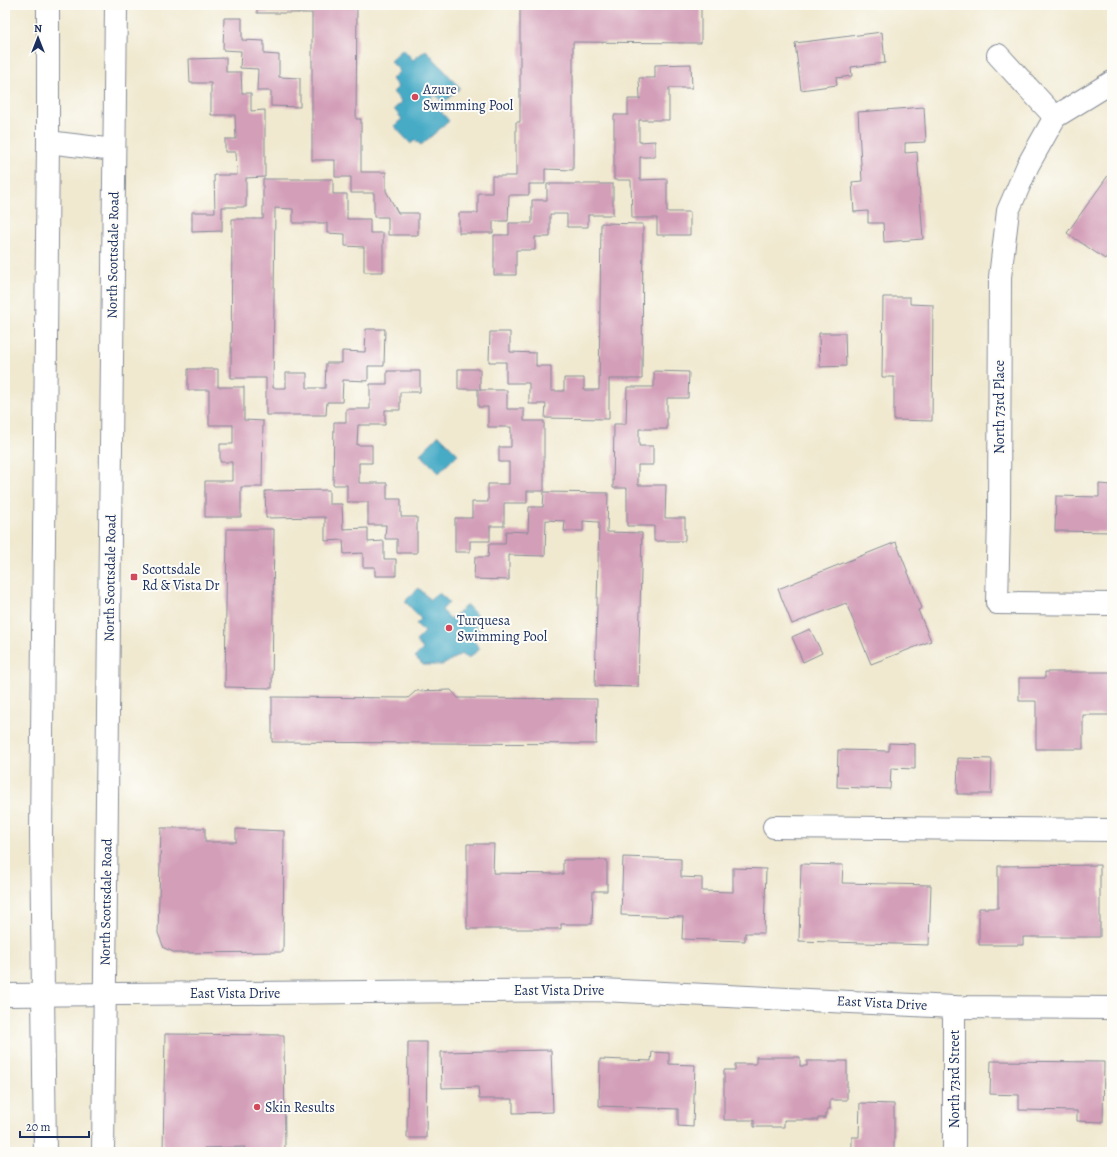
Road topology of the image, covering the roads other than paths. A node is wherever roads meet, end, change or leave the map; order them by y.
1 (48, 5) edge
2 (116, 5) edge
3 (998, 55) dead end
4 (1112, 82) edge
5 (1055, 117) junction
6 (48, 142) junction
7 (114, 150) junction
8 (1112, 604) edge
9 (774, 827) dead end
10 (1112, 830) edge
11 (105, 994) junction
12 (5, 995) edge
13 (43, 995) junction
14 (954, 1007) junction
15 (1112, 1008) edge
16 (45, 1152) edge
17 (103, 1152) edge
18 (954, 1152) edge

1 - 6 main road
2 - 7 main road, North Scottsdale Road
3 - 5 main road
4 - 5 main road
5 - 8 main road, North 73rd Place
6 - 7 main road
6 - 13 main road
7 - 11 main road, North Scottsdale Road
9 - 10 main road
11 - 13 main road, East Vista Drive
11 - 14 main road, East Vista Drive
11 - 17 main road, North Scottsdale Road
12 - 13 main road, East Vista Drive
13 - 16 main road
14 - 15 main road, East Vista Drive
14 - 18 main road, North 73rd Street

